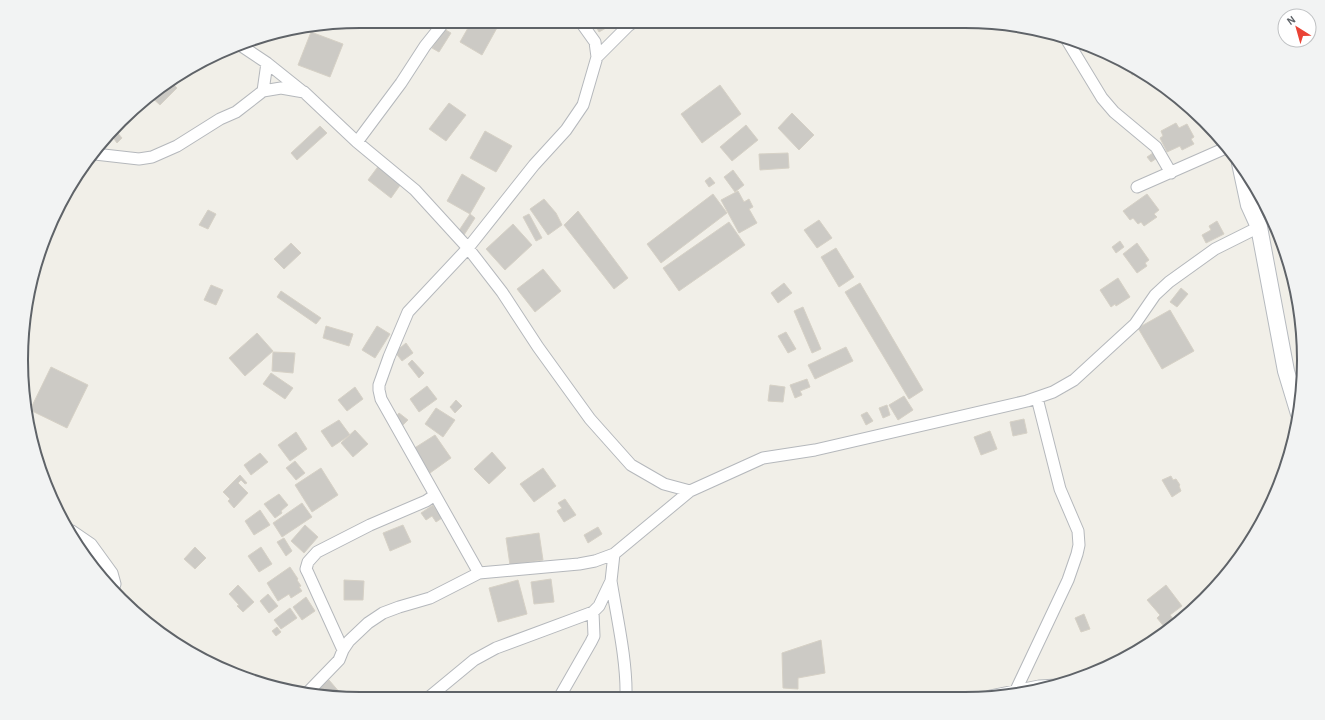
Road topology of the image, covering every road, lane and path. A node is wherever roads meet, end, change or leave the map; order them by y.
1 (439, 28) edge
2 (585, 28) edge
3 (626, 28) edge
4 (1069, 45) edge
5 (245, 49) edge
6 (597, 56) junction
7 (266, 63) junction
8 (263, 91) junction
9 (304, 92) junction
10 (357, 142) junction
11 (1222, 150) edge
12 (100, 155) edge
13 (1171, 173) junction
14 (1137, 187) dead end
15 (1256, 202) edge
16 (1259, 227) junction
17 (468, 248) junction
18 (1038, 398) junction
19 (1294, 399) edge
20 (690, 491) junction
21 (435, 495) junction
22 (78, 535) edge
23 (614, 554) junction
24 (479, 572) junction
25 (611, 581) junction
26 (115, 584) edge
27 (594, 612) junction
28 (343, 650) junction
29 (312, 688) edge
30 (1017, 688) edge
31 (436, 692) edge
32 (562, 692) edge
33 (626, 692) edge

1 - 10 street
2 - 6 street
3 - 6 street
4 - 13 street
5 - 7 street
6 - 17 street
7 - 8 street
7 - 9 street
8 - 9 street
8 - 12 street
9 - 10 street
10 - 17 street
11 - 13 street
13 - 14 street
15 - 16 main road
16 - 18 street
16 - 19 main road
17 - 20 street
17 - 21 street
18 - 20 street
18 - 30 street
20 - 23 street
21 - 24 street
21 - 28 street
22 - 26 street
23 - 24 street
23 - 25 street
24 - 28 street
25 - 27 street
25 - 33 street
27 - 31 street
27 - 32 street
28 - 29 street

